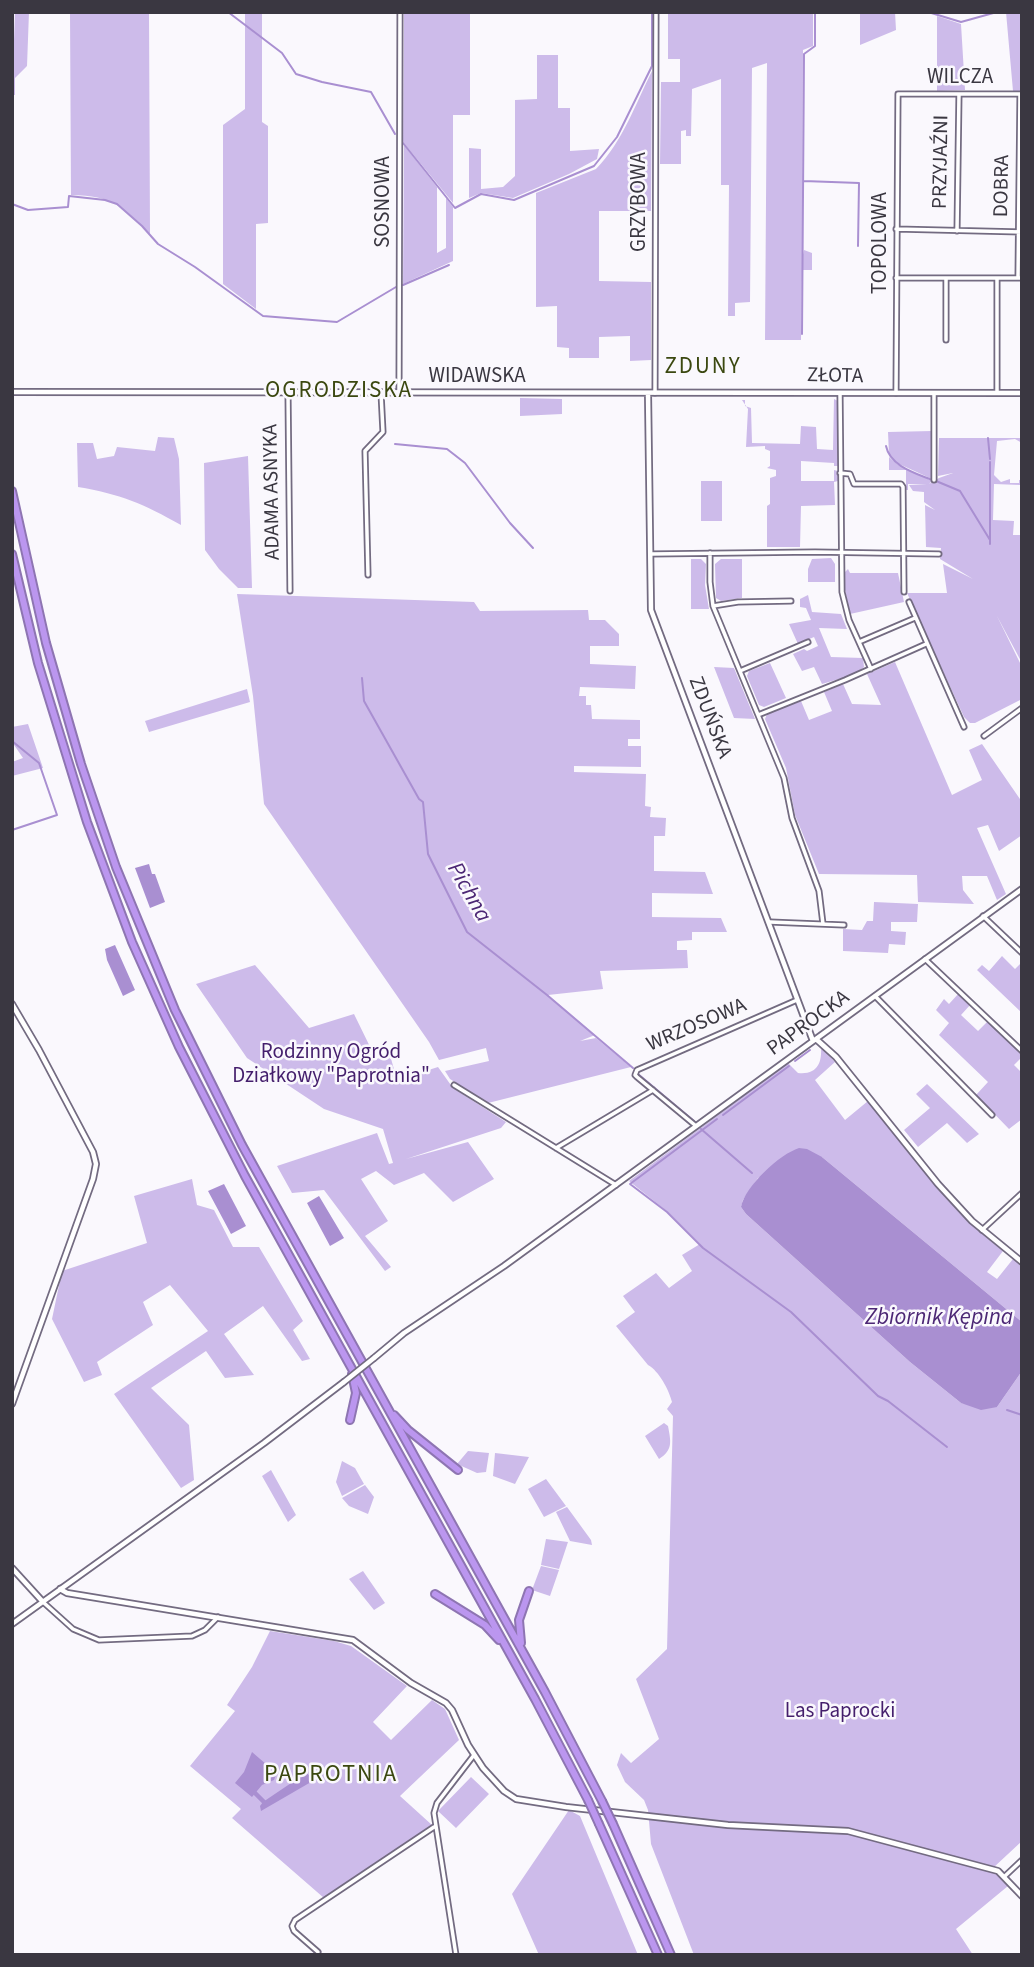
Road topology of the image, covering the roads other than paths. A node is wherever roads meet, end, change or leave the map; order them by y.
1 (400, 12) edge
2 (656, 12) edge
3 (898, 94) joint
4 (960, 94) junction
5 (1021, 94) edge
6 (896, 229) junction
7 (957, 231) junction
8 (1020, 232) edge
9 (896, 278) junction
10 (946, 278) junction
11 (997, 278) junction
12 (1020, 278) edge
13 (946, 340) dead end
14 (12, 392) edge
15 (288, 393) junction
16 (381, 393) junction
17 (399, 393) junction
18 (648, 393) junction
19 (655, 393) junction
20 (840, 393) junction
21 (896, 393) junction
22 (934, 393) junction
23 (997, 393) junction
24 (1022, 393) edge
25 (840, 473) junction
26 (934, 480) dead end
27 (12, 491) edge
28 (841, 552) junction
29 (709, 553) junction
30 (904, 553) junction
31 (12, 554) edge
32 (649, 554) junction
33 (939, 554) dead end
34 (368, 575) dead end
35 (290, 591) dead end
36 (904, 592) dead end
37 (791, 601) dead end
38 (909, 602) dead end
39 (713, 606) junction
40 (915, 618) junction
41 (808, 642) dead end
42 (859, 642) junction
43 (926, 644) junction
44 (870, 669) junction
45 (740, 671) junction
46 (1022, 708) edge
47 (758, 715) junction
48 (964, 727) dead end
49 (984, 736) dead end
50 (1022, 889) edge
51 (983, 916) junction
52 (770, 922) junction
53 (822, 924) junction
54 (844, 925) dead end
55 (1022, 953) edge
56 (925, 959) junction
57 (875, 996) junction
58 (797, 1000) junction
59 (12, 1004) edge
60 (815, 1040) junction
61 (1022, 1051) edge
62 (454, 1085) dead end
63 (653, 1090) junction
64 (992, 1115) dead end
65 (696, 1126) junction
66 (556, 1149) junction
67 (615, 1185) junction
68 (1022, 1193) edge
69 (982, 1230) junction
70 (1022, 1262) edge
71 (349, 1363) junction
72 (12, 1404) edge
73 (386, 1405) junction
74 (350, 1420) dead end
75 (458, 1470) dead end
76 (12, 1568) edge
77 (60, 1589) junction
78 (528, 1591) dead end
79 (435, 1594) dead end
80 (43, 1602) junction
81 (218, 1617) junction
82 (12, 1624) edge
83 (522, 1649) junction
84 (513, 1658) junction
85 (474, 1755) junction
86 (435, 1826) junction
87 (1022, 1860) edge
88 (1005, 1876) junction
89 (1022, 1896) edge
90 (318, 1952) dead end
91 (456, 1955) edge
92 (658, 1955) edge
93 (671, 1955) edge

1 - 17 street, SOSNOWA
2 - 19 street, GRZYBOWA
3 - 4 street, WILCZA
3 - 6 street, TOPOLOWA
4 - 5 street, WILCZA
4 - 7 street, PRZYJAŹNI
5 - 8 street, DOBRA
6 - 7 street
6 - 9 street, TOPOLOWA
7 - 8 street
8 - 12 street, DOBRA
9 - 10 street
9 - 21 street, TOPOLOWA
10 - 11 street
10 - 13 street
11 - 12 street
11 - 23 street
14 - 15 street, WIDAWSKA
15 - 16 street, WIDAWSKA
15 - 35 street, ADAMA ASNYKA
16 - 17 street, WIDAWSKA
16 - 34 street
17 - 18 street, WIDAWSKA
18 - 19 street, ZŁOTA
18 - 32 street, ZDUŃSKA
19 - 20 street, ZŁOTA
20 - 21 street, ZŁOTA
20 - 25 street
21 - 22 street, ZŁOTA
22 - 23 street, ZŁOTA
22 - 26 street
23 - 24 street, ZŁOTA
25 - 28 street
25 - 30 street
27 - 73 highway
28 - 29 street
28 - 30 street
28 - 42 street
29 - 32 street
29 - 39 street
30 - 33 street
30 - 36 street
31 - 71 highway
32 - 52 street, ZDUŃSKA
37 - 39 street
38 - 40 street
39 - 45 street
40 - 42 street
40 - 43 street
41 - 45 street
42 - 44 street
43 - 44 street
43 - 48 street
44 - 47 street
45 - 47 street
46 - 49 street
47 - 53 street
50 - 51 street, PAPROCKA
51 - 55 street
51 - 56 street, PAPROCKA
52 - 53 street
52 - 58 street, ZDUŃSKA
53 - 54 street
56 - 57 street, PAPROCKA
56 - 61 street
57 - 60 street, PAPROCKA
57 - 64 street
58 - 60 street, ZDUŃSKA
58 - 63 street, WRZOSOWA
59 - 72 street
60 - 65 street, PAPROCKA
60 - 69 street, ZDUŃSKA
62 - 66 street
63 - 65 street, WRZOSOWA
63 - 66 street
65 - 67 street, PAPROCKA
66 - 67 street
67 - 77 street, PAPROCKA, bridge
68 - 69 street
69 - 70 street, ZDUŃSKA
71 - 74 highway
71 - 84 highway
73 - 75 highway
73 - 83 highway
76 - 80 street
77 - 80 street, PAPROCKA
77 - 81 street
78 - 83 highway
79 - 84 highway
80 - 81 street
80 - 82 street, PAPROCKA
81 - 85 street
83 - 93 highway, bridge
84 - 92 highway, bridge
85 - 86 street
85 - 88 street
86 - 90 street
86 - 91 street
87 - 88 street
88 - 89 street

